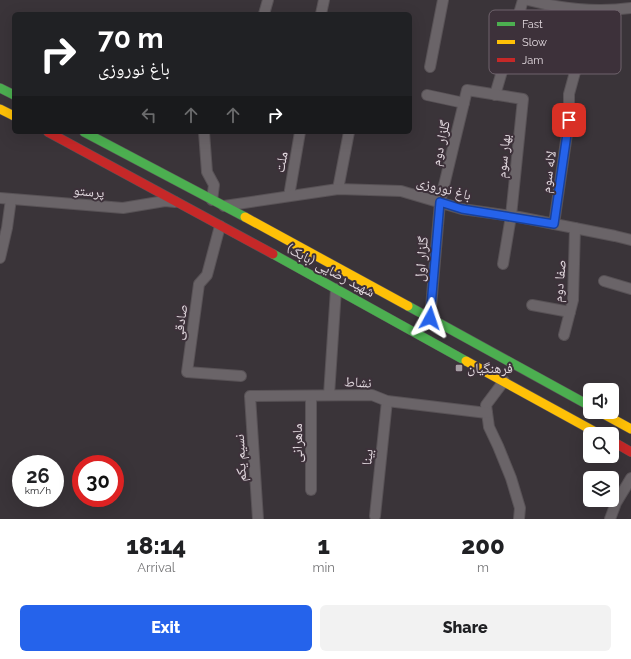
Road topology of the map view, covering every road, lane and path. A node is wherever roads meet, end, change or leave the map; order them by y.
1 (268, 0) edge
2 (324, 0) edge
3 (443, 0) edge
4 (523, 0) edge
5 (528, 0) edge
6 (611, 0) edge
7 (631, 8) edge
8 (520, 10) edge
9 (581, 10) edge
10 (606, 10) edge
11 (614, 10) edge
12 (265, 12) edge
13 (321, 12) edge
14 (430, 67) dead end
15 (501, 74) edge
16 (574, 74) edge
17 (0, 88) edge
18 (12, 94) edge
19 (427, 95) dead end
20 (495, 95) junction
21 (464, 102) junction
22 (0, 109) edge
23 (12, 115) edge
24 (52, 134) edge
25 (88, 134) edge
26 (204, 134) edge
27 (300, 134) edge
28 (349, 134) edge
29 (338, 188) junction
30 (289, 196) junction
31 (0, 198) edge
32 (11, 199) junction
33 (212, 200) junction
34 (176, 202) junction
35 (440, 202) junction
36 (224, 206) junction
37 (511, 216) junction
38 (554, 224) junction
39 (220, 226) junction
40 (575, 228) junction
41 (631, 240) edge
42 (0, 258) edge
43 (502, 264) dead end
44 (604, 282) dead end
45 (336, 289) junction
46 (631, 289) edge
47 (532, 305) dead end
48 (570, 312) junction
49 (430, 318) junction
50 (564, 335) dead end
51 (241, 376) dead end
52 (504, 381) junction
53 (329, 395) junction
54 (250, 396) joint
55 (311, 396) junction
56 (386, 401) junction
57 (583, 402) edge
58 (487, 413) junction
59 (613, 419) edge
60 (586, 427) edge
61 (631, 429) edge
62 (619, 445) edge
63 (631, 452) edge
64 (631, 478) edge
65 (311, 490) dead end
66 (375, 516) dead end
67 (258, 519) edge
68 (519, 519) edge
69 (610, 519) edge

1 - 12 street
2 - 13 street
3 - 14 street
4 - 8 street
5 - 9 street
6 - 10 street
7 - 11 street
15 - 20 street
16 - 38 street, لاله سوم
17 - 18 main road
19 - 21 street
20 - 21 street, گلزار دوم
20 - 37 street, بهار سوم
21 - 35 street, گلزار دوم
22 - 23 main road
24 - 34 main road, شهید رضایی (بابک)
25 - 33 main road, شهید رضایی (بابک)
26 - 33 street
27 - 30 street, ملت
28 - 29 street
29 - 30 street, باغ نوروزی
29 - 35 street, باغ نوروزی
30 - 36 street, باغ نوروزی
31 - 32 street, پرستو
32 - 34 street, پرستو
32 - 42 street
33 - 36 main road, شهید رضایی (بابک)
34 - 39 main road, شهید رضایی (بابک)
35 - 37 street, باغ نوروزی
35 - 49 street, گلزار اول
36 - 49 main road, شهید رضایی (بابک)
37 - 38 street, باغ نوروزی
37 - 43 street, بهار سوم
38 - 40 street, باغ نوروزی
39 - 45 main road, شهید رضایی (بابک)
39 - 51 street, صادقی
40 - 41 street, باغ نوروزی
40 - 48 street, صفا دوم
44 - 46 street
45 - 52 main road, شهید رضایی (بابک)
45 - 53 street
47 - 48 street
48 - 50 street, صفا دوم
49 - 57 main road, شهید رضایی (بابک)
52 - 58 street
52 - 60 main road, شهید رضایی (بابک)
53 - 55 street, نشاط
53 - 56 street, نشاط
54 - 55 street, نشاط
54 - 67 street, نسیم یکم
55 - 65 street, ماهرانی
56 - 58 street, نشاط
56 - 66 street, بینا
58 - 68 street
59 - 61 main road
62 - 63 main road
64 - 69 street

